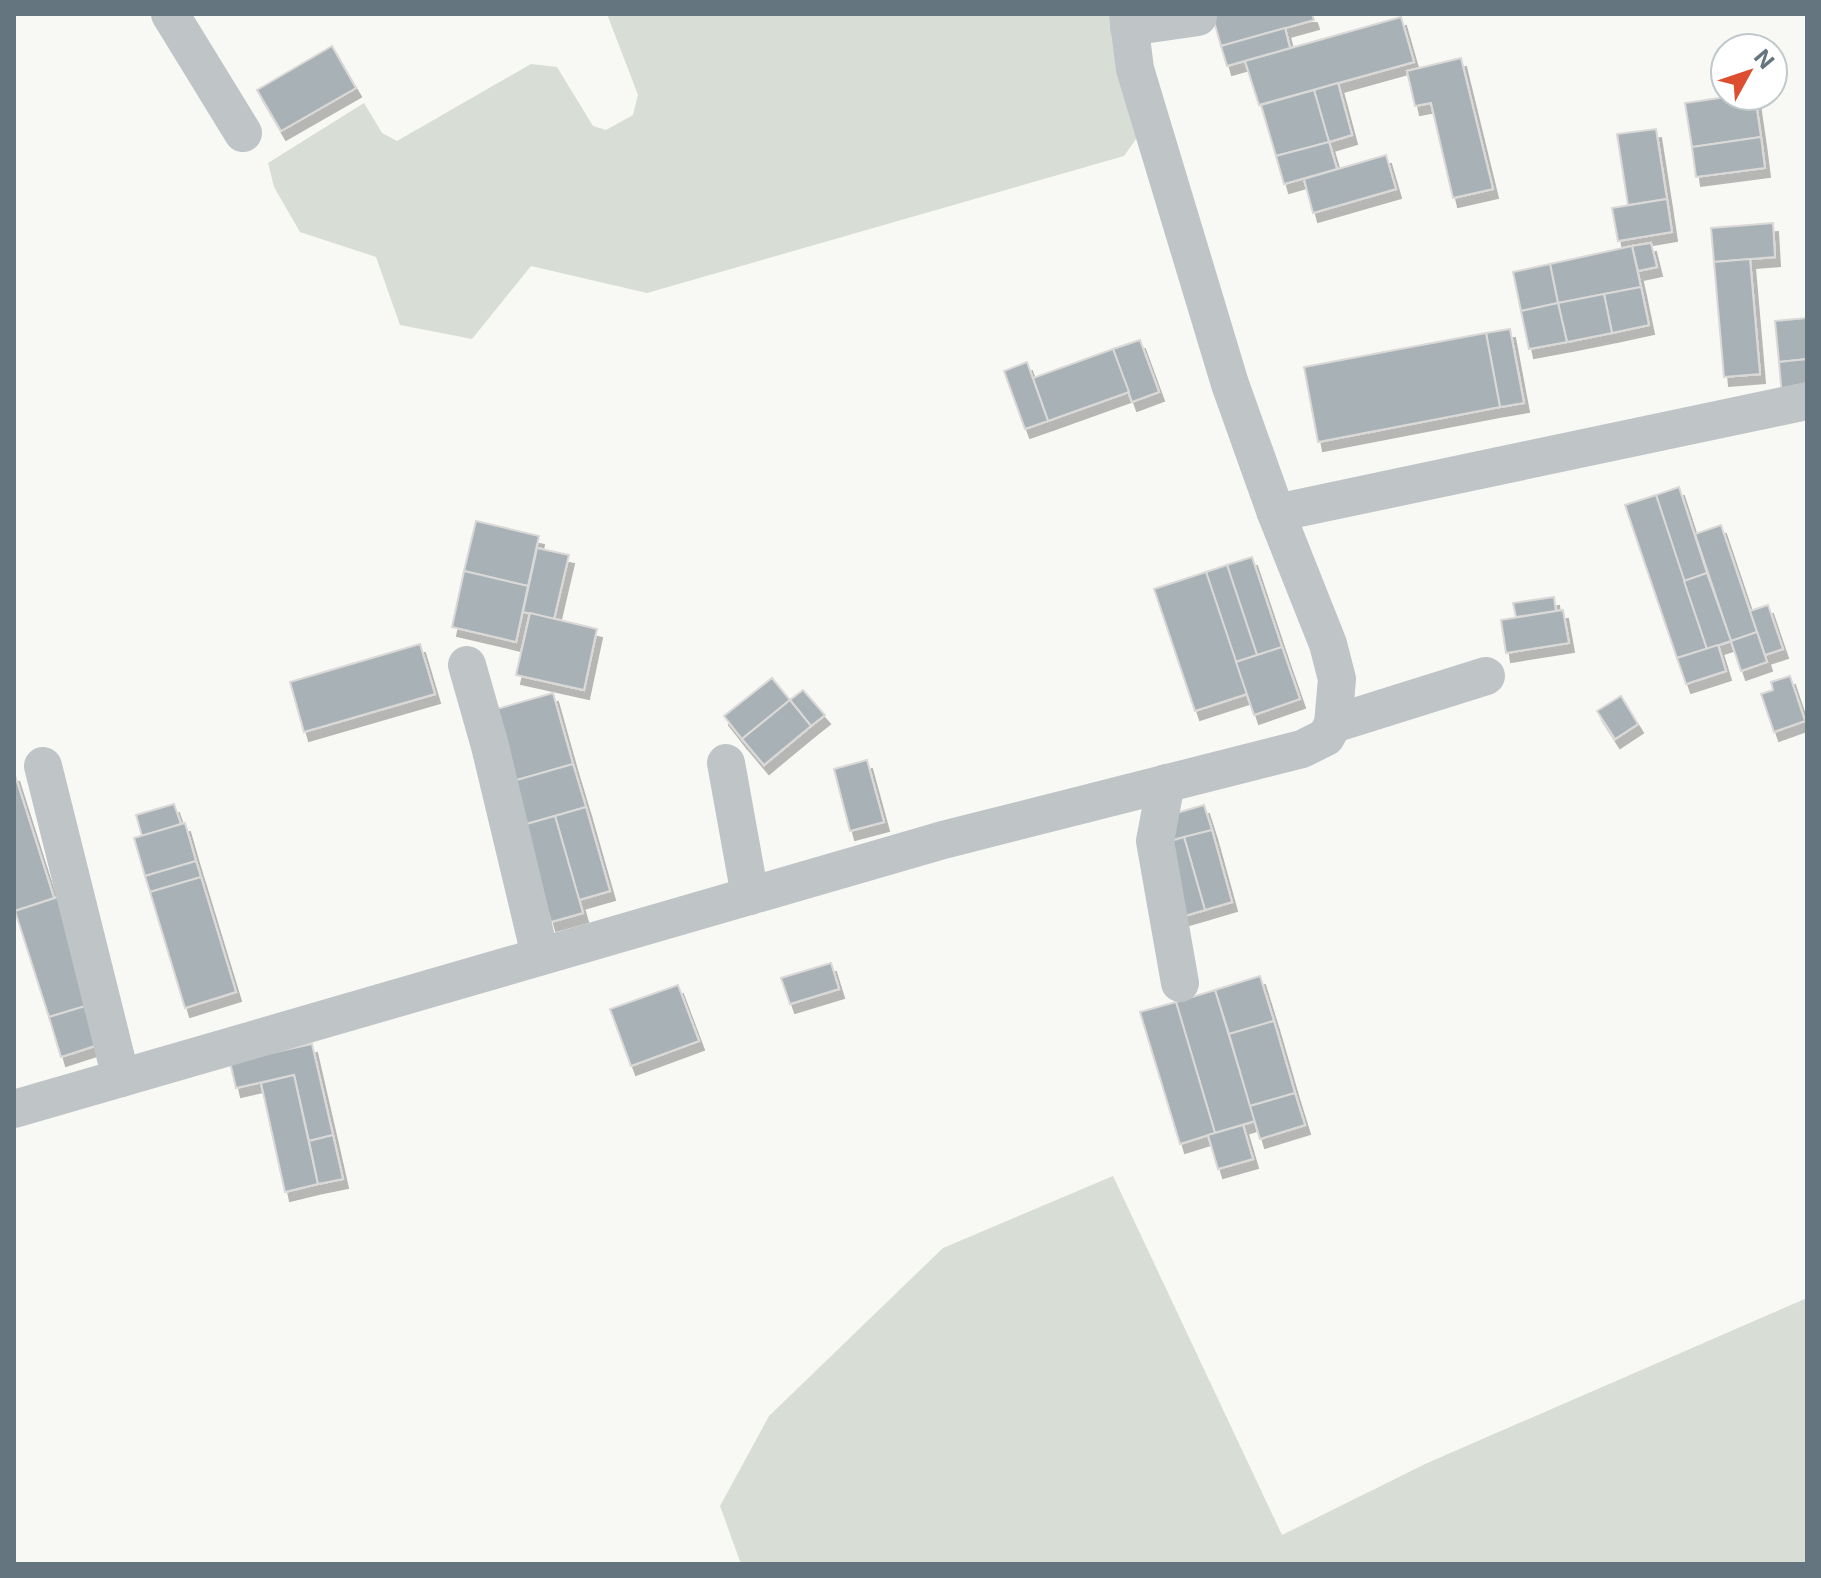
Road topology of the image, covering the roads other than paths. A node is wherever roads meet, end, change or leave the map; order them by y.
1 (170, 14) edge
2 (1198, 17) dead end
3 (1128, 20) edge
4 (243, 133) dead end
5 (1807, 401) edge
6 (1276, 513) junction
7 (467, 665) dead end
8 (1486, 676) dead end
9 (1333, 724) junction
10 (726, 763) dead end
11 (43, 766) dead end
12 (1166, 783) junction
13 (750, 896) junction
14 (540, 955) junction
15 (1180, 983) dead end
16 (121, 1078) junction
17 (14, 1109) edge

1 - 4 street
2 - 3 street
3 - 6 street
5 - 6 street
6 - 9 street
7 - 14 street
8 - 9 street
9 - 12 street
10 - 13 street
11 - 16 street
12 - 13 street
12 - 15 street
13 - 14 street
14 - 16 street
16 - 17 street

